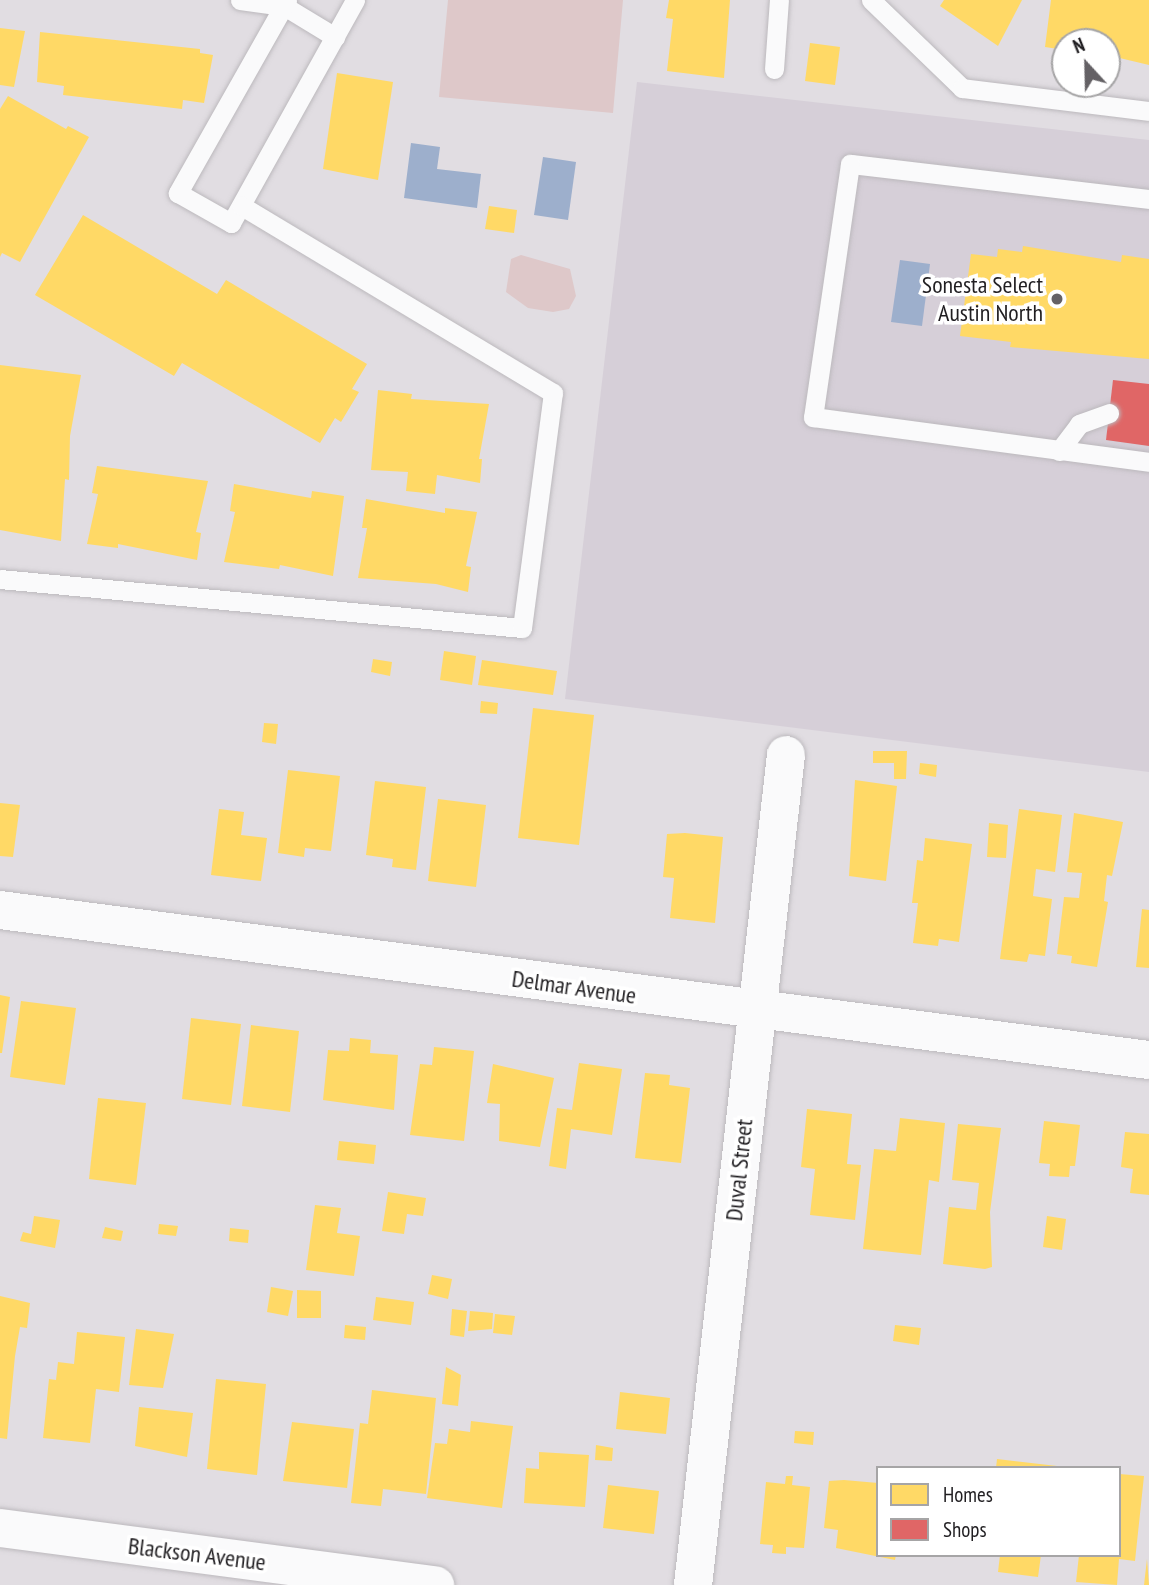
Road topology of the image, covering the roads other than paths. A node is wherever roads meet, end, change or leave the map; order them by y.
1 (240, 0) edge
2 (355, 0) edge
3 (779, 0) edge
4 (871, 0) edge
5 (286, 3) edge
6 (335, 37) junction
7 (774, 69) dead end
8 (1149, 111) edge
9 (1149, 199) edge
10 (242, 205) junction
11 (1110, 413) dead end
12 (1059, 451) junction
13 (1149, 462) edge
14 (0, 579) edge
15 (786, 755) dead end
16 (0, 909) edge
17 (757, 1012) junction
18 (1149, 1060) edge
19 (0, 1528) edge
20 (435, 1585) edge
21 (693, 1585) edge

1 - 5 lane
2 - 6 lane
3 - 7 lane
4 - 8 lane
5 - 6 lane
5 - 10 lane
6 - 10 lane
9 - 12 lane
10 - 14 lane
11 - 12 lane
12 - 13 lane
15 - 17 street, Duval Street
16 - 17 street, Delmar Avenue
17 - 18 street, Delmar Avenue
17 - 21 street, Duval Street
19 - 20 street, Blackson Avenue

